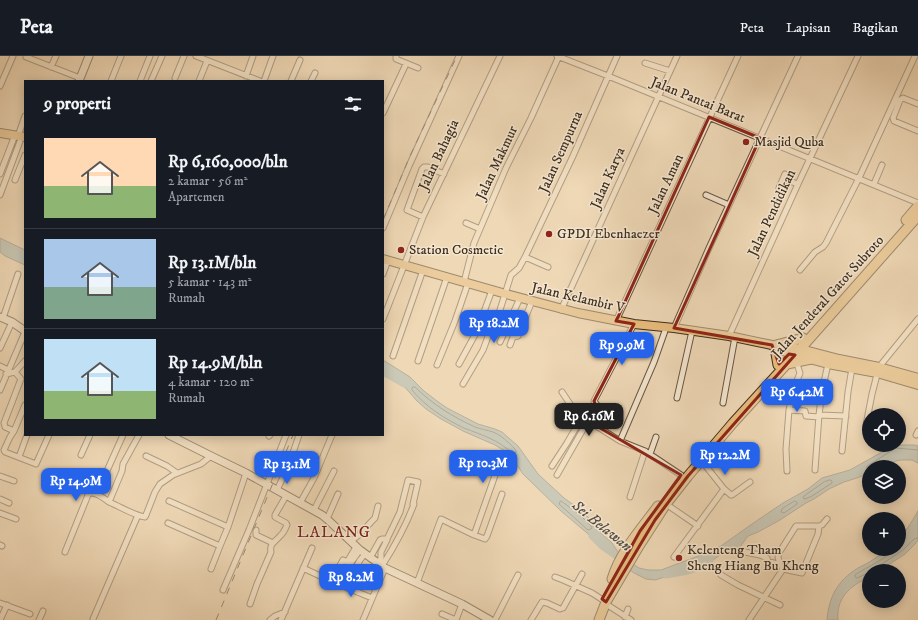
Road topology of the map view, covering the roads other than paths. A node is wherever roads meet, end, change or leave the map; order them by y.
1 (13, 56) edge
2 (56, 56) edge
3 (89, 56) edge
4 (122, 56) edge
5 (150, 56) edge
6 (162, 56) edge
7 (184, 56) edge
8 (196, 56) edge
9 (253, 56) edge
10 (273, 56) edge
11 (396, 56) edge
12 (459, 56) edge
13 (500, 56) edge
14 (559, 56) edge
15 (617, 56) edge
16 (677, 56) edge
17 (738, 56) edge
18 (798, 56) edge
19 (858, 56) edge
20 (915, 56) edge
21 (26, 57) edge
22 (34, 58) edge
23 (300, 60) dead end
24 (207, 61) junction
25 (645, 63) dead end
26 (406, 64) junction
27 (51, 67) junction
28 (418, 68) dead end
29 (670, 72) junction
30 (315, 73) dead end
31 (246, 76) junction
32 (608, 76) junction
33 (175, 78) dead end
34 (80, 80) edge
35 (111, 80) edge
36 (140, 80) edge
37 (151, 80) edge
38 (199, 80) edge
39 (257, 80) edge
40 (264, 80) edge
41 (291, 80) edge
42 (312, 80) edge
43 (0, 86) edge
44 (658, 96) junction
45 (918, 104) edge
46 (384, 111) edge
47 (709, 117) junction
48 (24, 120) edge
49 (918, 131) edge
50 (0, 133) edge
51 (20, 136) edge
52 (760, 138) junction
53 (24, 158) edge
54 (811, 158) junction
55 (882, 165) dead end
56 (0, 173) edge
57 (444, 174) junction
58 (859, 178) junction
59 (15, 180) dead end
60 (798, 184) junction
61 (874, 184) junction
62 (779, 188) dead end
63 (0, 195) edge
64 (706, 195) dead end
65 (918, 202) edge
66 (729, 205) junction
67 (918, 206) edge
68 (918, 216) edge
69 (423, 217) junction
70 (466, 223) dead end
71 (908, 223) junction
72 (384, 226) edge
73 (480, 229) junction
74 (525, 257) junction
75 (386, 259) edge
76 (405, 265) junction
77 (548, 267) dead end
78 (384, 269) edge
79 (423, 270) junction
80 (800, 270) dead end
81 (18, 274) dead end
82 (447, 277) junction
83 (466, 283) junction
84 (492, 290) junction
85 (506, 294) junction
86 (520, 298) junction
87 (532, 301) junction
88 (561, 310) junction
89 (384, 317) edge
90 (2, 318) edge
91 (918, 319) edge
92 (616, 321) junction
93 (12, 322) junction
94 (634, 324) junction
95 (670, 328) junction
96 (24, 331) edge
97 (692, 331) junction
98 (24, 334) edge
99 (732, 337) junction
100 (803, 338) junction
101 (500, 342) dead end
102 (510, 345) dead end
103 (774, 346) junction
104 (0, 348) edge
105 (392, 356) dead end
106 (791, 357) junction
107 (811, 359) joint
108 (418, 361) dead end
109 (24, 362) edge
110 (459, 364) dead end
111 (828, 364) junction
112 (437, 365) dead end
113 (0, 366) edge
114 (852, 368) junction
115 (878, 370) junction
116 (7, 372) junction
117 (15, 372) junction
118 (918, 378) edge
119 (23, 379) edge
120 (463, 384) dead end
121 (918, 385) edge
122 (0, 390) edge
123 (562, 392) dead end
124 (677, 398) dead end
125 (723, 402) dead end
126 (24, 407) edge
127 (868, 408) edge
128 (789, 410) junction
129 (819, 416) junction
130 (846, 416) junction
131 (582, 417) junction
132 (588, 421) junction
133 (14, 431) junction
134 (28, 436) edge
135 (49, 436) edge
136 (90, 436) edge
137 (123, 436) edge
138 (138, 436) edge
139 (171, 436) edge
140 (286, 436) edge
141 (299, 436) edge
142 (332, 436) edge
143 (656, 437) dead end
144 (620, 441) junction
145 (842, 451) dead end
146 (648, 453) junction
147 (81, 455) dead end
148 (146, 456) dead end
149 (211, 456) junction
150 (19, 457) junction
151 (700, 460) junction
152 (552, 466) dead end
153 (509, 469) dead end
154 (815, 470) dead end
155 (334, 471) dead end
156 (787, 471) dead end
157 (178, 473) junction
158 (246, 473) junction
159 (558, 475) dead end
160 (681, 475) junction
161 (0, 476) edge
162 (106, 478) dead end
163 (14, 481) dead end
164 (750, 482) dead end
165 (266, 484) junction
166 (724, 489) junction
167 (277, 490) junction
168 (338, 494) dead end
169 (502, 494) dead end
170 (286, 496) junction
171 (630, 497) dead end
172 (0, 499) edge
173 (169, 501) dead end
174 (403, 501) junction
175 (109, 502) junction
176 (9, 503) dead end
177 (300, 503) junction
178 (413, 504) junction
179 (666, 504) junction
180 (378, 506) dead end
181 (314, 510) junction
182 (0, 513) edge
183 (138, 515) junction
184 (327, 518) junction
185 (16, 519) dead end
186 (827, 519) dead end
187 (168, 523) dead end
188 (228, 526) junction
189 (698, 526) junction
190 (819, 526) junction
191 (256, 530) dead end
192 (474, 535) junction
193 (387, 540) junction
194 (351, 541) junction
195 (273, 542) junction
196 (635, 544) junction
197 (220, 546) junction
198 (312, 548) dead end
199 (65, 552) dead end
200 (363, 552) junction
201 (745, 552) dead end
202 (674, 557) dead end
203 (348, 563) junction
204 (381, 566) junction
205 (782, 567) junction
206 (303, 568) junction
207 (211, 569) dead end
208 (618, 572) junction
209 (582, 574) dead end
210 (518, 575) dead end
211 (721, 575) dead end
212 (555, 577) dead end
213 (350, 579) dead end
214 (331, 581) junction
215 (418, 583) junction
216 (339, 584) junction
217 (575, 586) junction
218 (223, 590) dead end
219 (372, 598) junction
220 (764, 598) junction
221 (0, 602) edge
222 (605, 602) junction
223 (250, 604) dead end
224 (462, 604) junction
225 (7, 605) junction
226 (780, 606) dead end
227 (628, 609) dead end
228 (43, 611) dead end
229 (285, 612) junction
230 (30, 614) dead end
231 (442, 614) dead end
232 (625, 617) junction
233 (93, 619) edge
234 (0, 620) edge
235 (39, 620) edge
236 (270, 620) edge
237 (281, 620) edge
238 (363, 620) edge
239 (456, 620) edge
240 (490, 620) edge
241 (495, 620) edge
242 (530, 620) edge
243 (592, 620) edge
244 (599, 620) edge
245 (631, 620) edge
246 (749, 620) edge

1 - 43 street
2 - 27 street
3 - 34 street
4 - 35 street
5 - 36 street
6 - 37 street
7 - 33 street
8 - 24 street
9 - 31 street
10 - 40 street
11 - 26 street
12 - 72 street
13 - 57 street, Jalan Bahagia
14 - 32 street, Jalan Pantai Barat
14 - 73 street, Jalan Makmur
15 - 32 street, Jalan Sempurna
16 - 29 street, Jalan Karya
17 - 47 street, Jalan Aman
18 - 52 street
19 - 54 street, Jalan Pendidikan
20 - 58 street
21 - 22 street
22 - 27 street
23 - 41 street
24 - 31 street
24 - 38 street
25 - 29 street
26 - 28 street
26 - 46 street
27 - 34 street
29 - 44 street, Jalan Karya
30 - 42 street
31 - 39 street
32 - 44 street, Jalan Pantai Barat
32 - 74 street, Jalan Sempurna
44 - 47 street, Jalan Pantai Barat
44 - 88 street, Jalan Karya
45 - 49 street
47 - 52 street, Jalan Pantai Barat
47 - 92 street, Jalan Aman
48 - 51 street
50 - 51 main road
51 - 56 street
51 - 63 street
52 - 54 street, Jalan Pantai Barat
52 - 66 street
53 - 59 street
54 - 58 street, Jalan Pantai Barat
54 - 60 street, Jalan Pendidikan
55 - 61 street
57 - 69 street, Jalan Bahagia
57 - 69 street
58 - 61 street, Jalan Pantai Barat
58 - 80 street
60 - 62 street
60 - 99 street, Jalan Pendidikan
61 - 65 street, Jalan Pantai Barat
64 - 66 street
66 - 95 street
67 - 71 highway, Jalan Jenderal Gatot Subroto
68 - 71 highway, Jalan Jenderal Gatot Subroto
69 - 76 street, Jalan Bahagia
70 - 73 street
71 - 100 highway, Jalan Jenderal Gatot Subroto
71 - 106 highway, Jalan Jenderal Gatot Subroto
73 - 83 street, Jalan Makmur
74 - 77 street
74 - 85 street, Jalan Sempurna
75 - 76 main road, Jalan Kelambir V
75 - 78 street
76 - 79 main road, Jalan Kelambir V
76 - 89 street, Jalan Bahagia
79 - 82 main road, Jalan Kelambir V
79 - 105 street
81 - 90 street
82 - 83 main road, Jalan Kelambir V
82 - 108 street
83 - 84 main road, Jalan Kelambir V
83 - 112 street, Jalan Makmur
84 - 85 main road, Jalan Kelambir V
84 - 110 street
85 - 86 main road, Jalan Kelambir V
85 - 120 street, Jalan Sempurna
86 - 87 main road, Jalan Kelambir V
86 - 101 street
87 - 88 main road, Jalan Kelambir V
87 - 102 street
88 - 92 main road, Jalan Kelambir V
90 - 93 street
91 - 115 street
92 - 94 main road, Jalan Kelambir V
93 - 96 street
93 - 104 street
94 - 95 main road, Jalan Kelambir V
94 - 132 street
95 - 97 main road, Jalan Kelambir V
95 - 144 street
97 - 99 main road, Jalan Kelambir V
97 - 124 street
98 - 116 street
99 - 103 main road, Jalan Kelambir V
99 - 125 street, Jalan Pendidikan
100 - 103 highway
100 - 106 highway, Jalan Jenderal Gatot Subroto
103 - 106 highway
103 - 106 main road, Jalan Kelambir V
106 - 107 highway
106 - 115 main road, Jalan Kelambir V
106 - 128 street
106 - 151 highway, Jalan Jenderal Gatot Subroto
106 - 160 highway, Jalan Jenderal Gatot Subroto
107 - 111 main road
109 - 117 street
111 - 114 main road
111 - 129 street
113 - 116 street
114 - 115 main road
114 - 130 street
115 - 118 main road
115 - 121 main road
115 - 127 street
116 - 117 street
116 - 122 street
117 - 119 street
119 - 133 street
123 - 131 street
126 - 133 street
128 - 129 street
128 - 156 street
129 - 130 street
129 - 154 street
130 - 145 street
131 - 132 street
131 - 152 street
132 - 144 street
132 - 159 street
133 - 150 street
134 - 150 street
135 - 150 street
136 - 147 street
137 - 162 street
138 - 175 street
139 - 149 street
140 - 165 street
141 - 167 street
142 - 177 street
143 - 146 street
144 - 146 street
146 - 160 street
146 - 171 street
148 - 157 street
149 - 157 street
149 - 158 street
151 - 166 street
151 - 179 highway, Jalan Jenderal Gatot Subroto
153 - 192 street
155 - 181 street
157 - 183 street
158 - 165 street
158 - 188 street
160 - 196 highway, Jalan Jenderal Gatot Subroto
161 - 163 street
164 - 166 street
165 - 167 street
165 - 218 street
166 - 189 street
167 - 170 street
168 - 184 street
169 - 192 street
170 - 177 street
170 - 195 street
172 - 176 street
173 - 188 street
174 - 178 street
174 - 178 street
174 - 193 street
175 - 183 street
175 - 199 street
177 - 181 street
178 - 204 street
179 - 189 street
179 - 196 highway, Jalan Jenderal Gatot Subroto
180 - 194 street
181 - 184 street
182 - 185 street
183 - 233 street
184 - 194 street
186 - 190 street
187 - 197 street
188 - 197 street
189 - 202 street
190 - 205 street
190 - 205 street
191 - 195 street
192 - 215 street
193 - 200 street
193 - 204 street
194 - 200 street
195 - 223 street
196 - 208 highway
197 - 207 street
198 - 206 street
200 - 203 street
200 - 204 street
200 - 213 street
201 - 205 street
203 - 214 street
203 - 216 street
204 - 215 street
204 - 219 street
205 - 220 street
206 - 214 street
206 - 229 street
208 - 222 highway
208 - 222 highway
209 - 217 street
210 - 241 street
211 - 220 street
212 - 217 street
214 - 216 street
215 - 224 street
216 - 219 street
217 - 222 street
217 - 242 street
219 - 238 street
220 - 226 street
220 - 246 street
221 - 225 street
222 - 232 street
222 - 243 highway
222 - 244 highway
224 - 239 street
224 - 240 street
225 - 230 street
225 - 234 street
227 - 232 street
228 - 235 street
229 - 236 street
229 - 237 street
231 - 239 street
232 - 245 street

